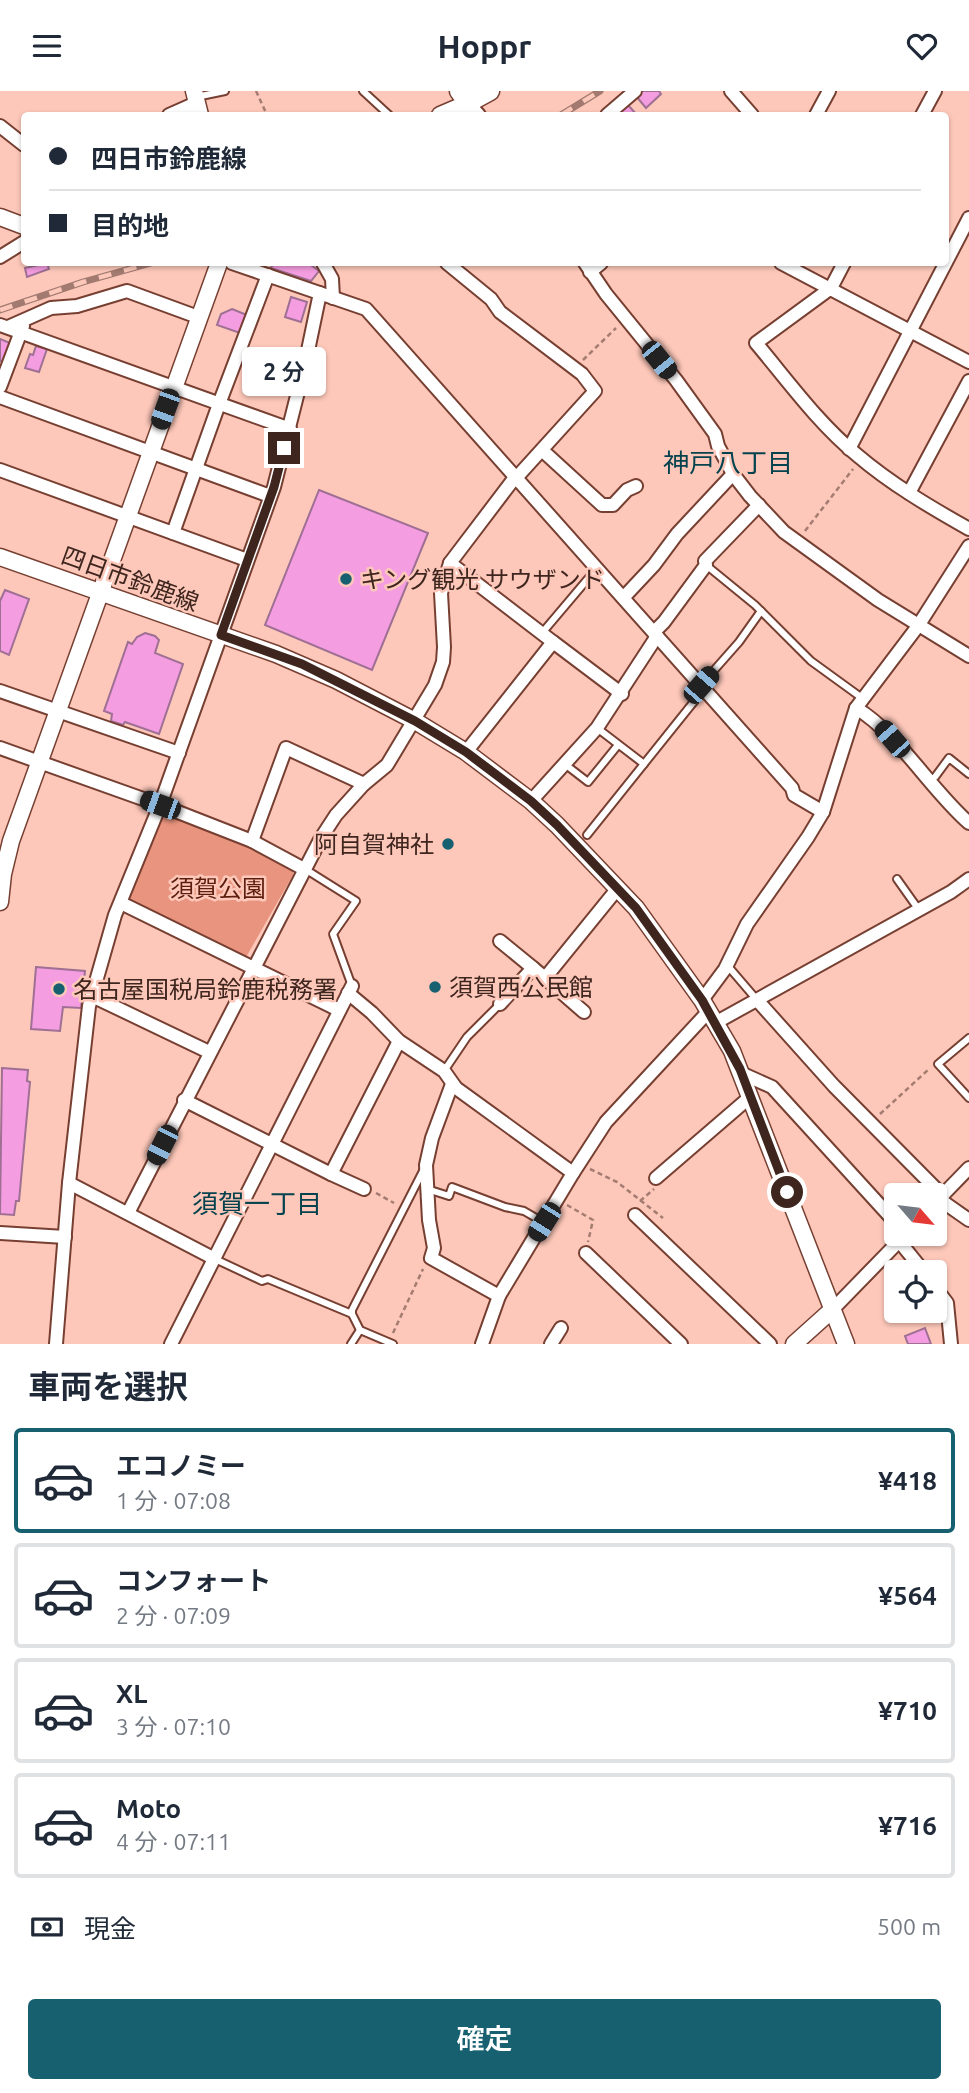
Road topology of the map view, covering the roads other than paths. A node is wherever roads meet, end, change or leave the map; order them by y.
1 (225, 91) edge
2 (363, 91) edge
3 (489, 91) edge
4 (635, 91) edge
5 (731, 91) edge
6 (829, 91) edge
7 (935, 91) edge
8 (196, 102) edge
9 (469, 103) edge
10 (175, 112) edge
11 (385, 112) edge
12 (447, 112) edge
13 (610, 112) edge
14 (749, 112) edge
15 (818, 112) edge
16 (924, 112) edge
17 (0, 126) edge
18 (21, 143) edge
19 (0, 217) edge
20 (969, 218) edge
21 (21, 225) edge
22 (21, 244) edge
23 (0, 257) edge
24 (949, 257) edge
25 (218, 266) edge
26 (241, 266) edge
27 (324, 266) edge
28 (451, 266) edge
29 (787, 266) edge
30 (842, 266) edge
31 (944, 266) edge
32 (587, 267) edge
33 (268, 275) junction
34 (831, 288) junction
35 (320, 293) junction
36 (333, 298) junction
37 (198, 317) junction
38 (13, 326) edge
39 (911, 330) junction
40 (969, 362) edge
41 (969, 381) edge
42 (0, 387) edge
43 (173, 388) junction
44 (0, 397) edge
45 (219, 404) junction
46 (289, 429) junction
47 (849, 449) junction
48 (150, 451) junction
49 (543, 451) junction
50 (196, 468) junction
51 (0, 470) edge
52 (733, 474) junction
53 (517, 477) junction
54 (636, 487) dead end
55 (909, 493) junction
56 (270, 496) junction
57 (759, 505) junction
58 (127, 516) junction
59 (969, 529) edge
60 (173, 533) junction
61 (969, 545) edge
62 (0, 557) edge
63 (247, 560) junction
64 (450, 563) junction
65 (706, 565) junction
66 (597, 568) junction
67 (100, 593) junction
68 (624, 597) junction
69 (761, 611) junction
70 (918, 626) junction
71 (542, 633) junction
72 (656, 634) junction
73 (221, 635) junction
74 (553, 642) junction
75 (969, 656) edge
76 (702, 687) junction
77 (0, 691) edge
78 (622, 694) junction
79 (859, 703) junction
80 (58, 712) junction
81 (415, 721) junction
82 (597, 729) junction
83 (618, 745) junction
84 (0, 748) edge
85 (466, 752) junction
86 (179, 753) junction
87 (40, 762) junction
88 (644, 764) junction
89 (566, 765) junction
90 (969, 774) edge
91 (928, 781) junction
92 (364, 784) junction
93 (531, 801) junction
94 (160, 805) junction
95 (823, 812) junction
96 (969, 823) edge
97 (587, 835) dead end
98 (253, 841) junction
99 (6, 846) edge
100 (304, 869) junction
101 (1, 875) edge
102 (897, 879) dead end
103 (969, 879) edge
104 (618, 888) junction
105 (0, 902) edge
106 (121, 902) junction
107 (919, 910) junction
108 (500, 941) dead end
109 (727, 965) junction
110 (253, 967) junction
111 (533, 968) junction
112 (545, 978) junction
113 (350, 989) junction
114 (92, 996) junction
115 (757, 1000) junction
116 (500, 1003) joint
117 (339, 1010) junction
118 (583, 1012) dead end
119 (708, 1012) junction
120 (969, 1038) edge
121 (399, 1041) junction
122 (209, 1052) junction
123 (444, 1071) junction
124 (743, 1074) junction
125 (452, 1084) junction
126 (750, 1097) junction
127 (969, 1098) edge
128 (184, 1100) junction
129 (272, 1145) junction
130 (426, 1165) junction
131 (576, 1168) junction
132 (969, 1168) edge
133 (331, 1174) junction
134 (656, 1178) dead end
135 (69, 1183) junction
136 (924, 1183) edge
137 (364, 1189) dead end
138 (428, 1189) junction
139 (947, 1191) edge
140 (947, 1205) edge
141 (884, 1210) edge
142 (128, 1213) junction
143 (635, 1215) dead end
144 (969, 1220) edge
145 (544, 1222) junction
146 (0, 1233) edge
147 (65, 1237) junction
148 (894, 1246) edge
149 (586, 1252) road end
150 (213, 1258) junction
151 (499, 1296) junction
152 (947, 1303) edge
153 (833, 1309) junction
154 (352, 1314) junction
155 (561, 1328) dead end
156 (359, 1330) junction
157 (391, 1343) edge
158 (485, 1343) edge
159 (56, 1344) edge
160 (171, 1344) edge
161 (352, 1344) edge
162 (551, 1344) edge
163 (681, 1344) edge
164 (770, 1344) edge
165 (794, 1344) edge
166 (846, 1344) edge
167 (951, 1344) edge

1 - 8 lane
2 - 11 lane
3 - 9 main road
4 - 13 street
5 - 14 street
6 - 15 street
7 - 16 street
8 - 10 street
9 - 12 main road
17 - 18 street
19 - 21 main road
20 - 24 street
22 - 23 street
25 - 37 main road
26 - 33 street
27 - 36 street
28 - 49 street
29 - 34 street
30 - 34 street
31 - 39 street
32 - 52 street
33 - 35 street
33 - 45 street
34 - 39 street
34 - 47 street
35 - 36 street
35 - 46 street
36 - 53 street
37 - 38 street
37 - 43 main road
38 - 42 street
38 - 43 street
39 - 40 street
39 - 47 street
41 - 55 street
43 - 45 street
43 - 48 main road
44 - 48 street
45 - 46 street
45 - 50 street
46 - 56 street
47 - 55 street
48 - 50 street
48 - 58 main road
49 - 53 street
49 - 54 street
50 - 56 street
50 - 60 street
51 - 58 street
52 - 57 street
52 - 68 street
53 - 64 street
53 - 66 street
55 - 59 street
56 - 63 street
57 - 65 street
57 - 70 street
58 - 60 street
58 - 67 main road
60 - 63 street
61 - 70 street
62 - 67 main road, 四日市鈴鹿線
63 - 73 street
64 - 71 street
64 - 81 street
65 - 69 lane
65 - 72 street
66 - 68 street
66 - 71 lane
67 - 73 main road, 四日市鈴鹿線
67 - 80 main road
68 - 72 street
69 - 76 lane
69 - 79 lane
70 - 75 street
70 - 79 street
71 - 74 street
72 - 76 street
72 - 78 street
73 - 81 main road, 四日市鈴鹿線
73 - 86 street
74 - 78 street
74 - 85 street
76 - 88 lane
76 - 95 street
77 - 80 street
78 - 82 street
79 - 91 street
79 - 95 street
80 - 86 street
80 - 87 main road
81 - 85 main road, 四日市鈴鹿線
81 - 92 street
82 - 83 lane
82 - 89 street
83 - 88 lane
83 - 89 lane
84 - 87 street
85 - 93 main road, 四日市鈴鹿線
86 - 94 street
87 - 94 street
87 - 99 main road
88 - 97 lane
89 - 93 street
90 - 91 lane
91 - 96 street
92 - 98 street
92 - 100 street
93 - 104 main road, 四日市鈴鹿線
94 - 98 street
94 - 106 street
95 - 109 street
98 - 100 street
99 - 101 main road
100 - 110 street
100 - 113 lane
101 - 105 main road
102 - 107 lane
103 - 107 street
104 - 112 street
104 - 119 main road, 四日市鈴鹿線
106 - 110 street
106 - 114 street
107 - 115 street
108 - 111 street
109 - 115 lane
109 - 119 street
110 - 117 street
110 - 122 street
111 - 112 street
111 - 116 street
112 - 118 street
113 - 117 street
113 - 121 street
114 - 122 street
114 - 135 street
115 - 119 street
115 - 136 street
116 - 123 lane
117 - 129 street
119 - 124 main road, 四日市鈴鹿線
119 - 131 street
120 - 127 lane
121 - 123 street
121 - 133 street
122 - 128 street
123 - 125 street
124 - 126 main road, 四日市鈴鹿線
124 - 141 street
125 - 130 street
125 - 131 street
126 - 134 street
126 - 153 main road, 四日市鈴鹿線
128 - 129 street
128 - 142 street
129 - 133 street
129 - 150 street
130 - 138 street
130 - 154 lane
131 - 145 street
132 - 139 street
133 - 137 street
135 - 142 street
135 - 147 street
138 - 145 lane
138 - 151 street
140 - 144 street
142 - 150 street
143 - 164 street
145 - 151 street
146 - 147 street
147 - 159 street
148 - 153 street
149 - 163 street
150 - 154 lane
150 - 160 street
151 - 158 street
152 - 167 street
153 - 165 main road
153 - 166 main road, 四日市鈴鹿線
154 - 156 lane
155 - 162 street
156 - 157 lane
156 - 161 lane

